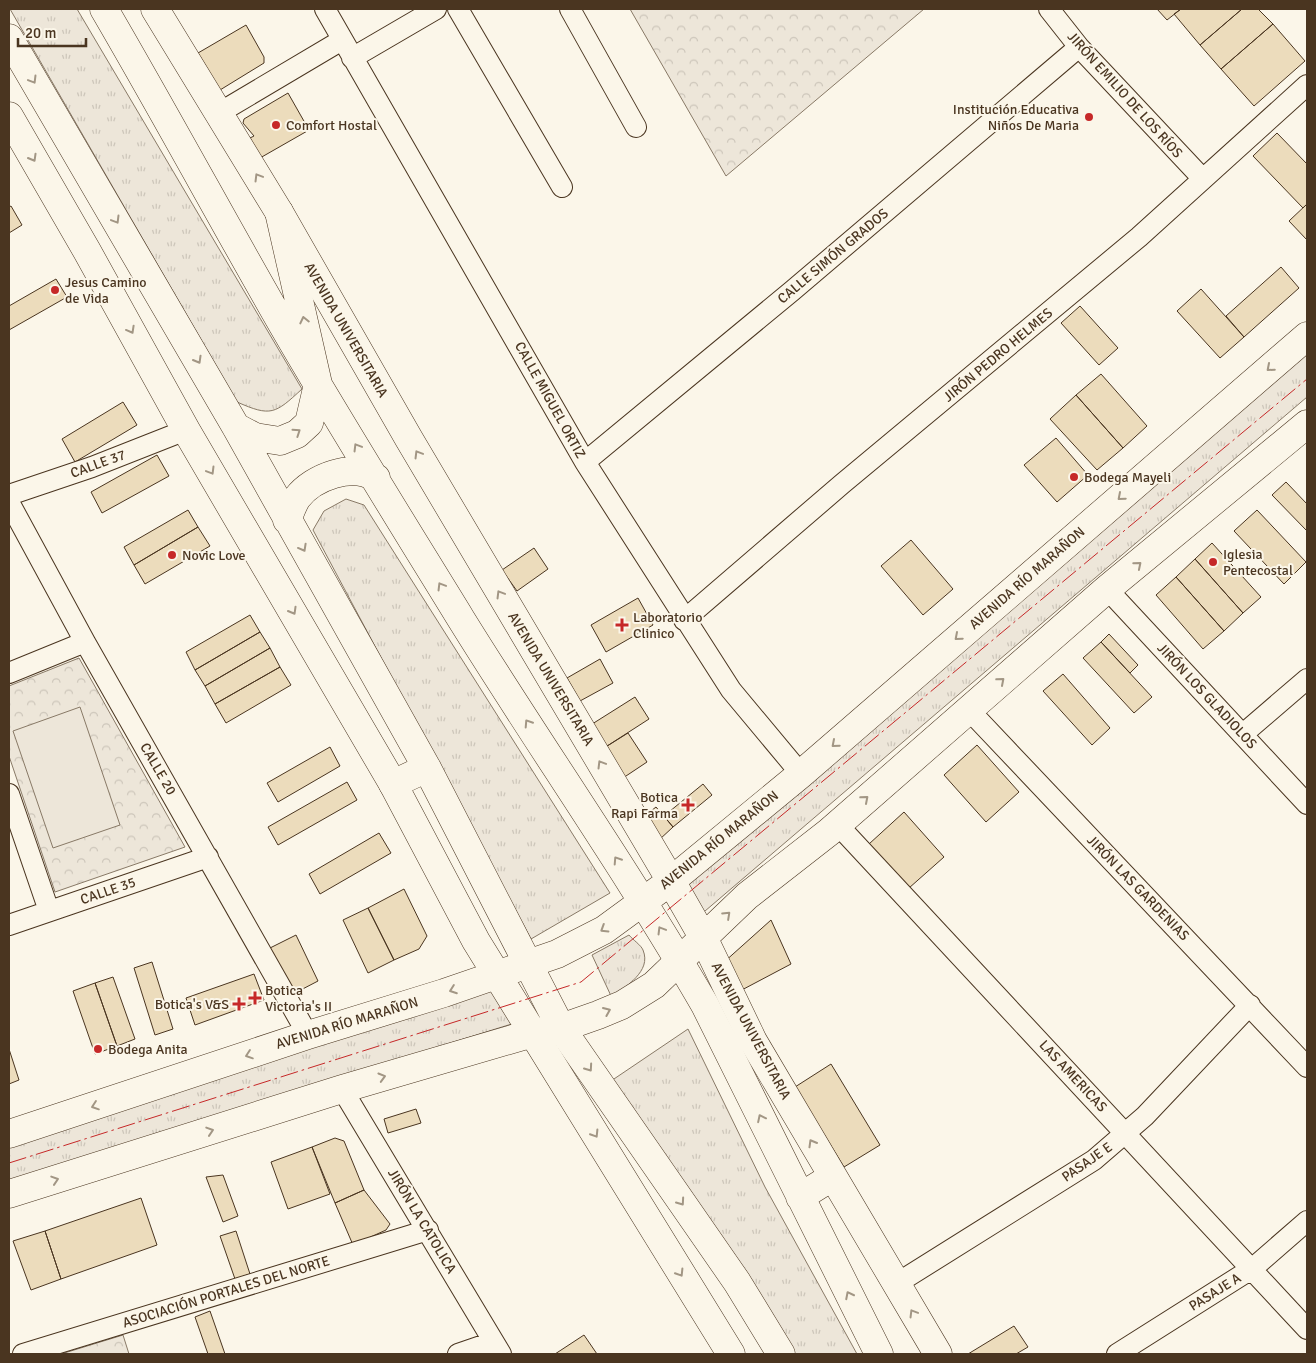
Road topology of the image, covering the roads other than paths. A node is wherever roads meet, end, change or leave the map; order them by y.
1 (104, 9) edge
2 (155, 9) edge
3 (325, 9) edge
4 (436, 9) edge
5 (458, 9) edge
6 (570, 9) edge
7 (1049, 9) edge
8 (9, 38) edge
9 (342, 40) junction
10 (1079, 47) junction
11 (352, 58) junction
12 (1307, 85) edge
13 (219, 113) junction
14 (9, 116) edge
15 (636, 127) dead end
16 (1203, 179) junction
17 (562, 187) dead end
18 (279, 212) junction
19 (1307, 336) edge
20 (318, 384) junction
21 (1307, 424) edge
22 (236, 427) junction
23 (186, 430) junction
24 (585, 462) junction
25 (376, 478) junction
26 (9, 495) edge
27 (9, 502) edge
28 (287, 520) junction
29 (1107, 589) junction
30 (684, 620) junction
31 (85, 642) junction
32 (9, 673) edge
33 (1307, 679) edge
34 (968, 709) junction
35 (1243, 734) junction
36 (426, 768) junction
37 (801, 774) junction
38 (393, 784) junction
39 (9, 794) edge
40 (1307, 804) edge
41 (837, 824) junction
42 (208, 857) junction
43 (670, 881) junction
44 (643, 900) junction
45 (49, 911) junction
46 (9, 925) edge
47 (703, 937) junction
48 (679, 960) junction
49 (527, 963) junction
50 (496, 974) junction
51 (1250, 1005) junction
52 (561, 1028) junction
53 (533, 1033) junction
54 (308, 1035) junction
55 (1307, 1067) edge
56 (342, 1089) junction
57 (9, 1132) edge
58 (1127, 1133) junction
59 (832, 1177) junction
60 (9, 1194) edge
61 (800, 1197) junction
62 (1307, 1221) edge
63 (428, 1230) junction
64 (1252, 1268) junction
65 (737, 1282) junction
66 (896, 1284) junction
67 (1307, 1329) edge
68 (496, 1350) edge
69 (1125, 1352) edge
70 (23, 1354) edge
71 (458, 1354) edge
72 (731, 1354) edge
73 (758, 1354) edge
74 (781, 1354) edge
75 (879, 1354) edge
76 (938, 1354) edge

1 - 20 main road, AVENIDA UNIVERSITARIA
2 - 13 main road, AVENIDA UNIVERSITARIA
3 - 9 street, CALLE MIGUEL ORTIZ
4 - 11 street
5 - 17 street
6 - 15 street
7 - 10 street, JIRÓN EMILIO DE LOS RÍOS
8 -> 22 main road
9 - 11 street, CALLE MIGUEL ORTIZ
9 - 13 street
10 - 16 street, JIRÓN EMILIO DE LOS RÍOS
10 - 24 street, CALLE SIMÓN GRADOS
11 - 24 street, CALLE MIGUEL ORTIZ
12 - 16 street, JIRÓN PEDRO HELMES
18 -> 13 main road, AVENIDA UNIVERSITARIA
14 -> 23 main road
16 - 30 street, JIRÓN PEDRO HELMES
20 -> 18 main road
43 -> 18 main road, AVENIDA UNIVERSITARIA
19 -> 37 main road, AVENIDA RÍO MARAÑON
22 -> 20 main road
25 -> 20 main road, AVENIDA UNIVERSITARIA
29 -> 21 main road
22 - 28 main road
23 - 26 street, CALLE 37
23 -> 38 main road
24 - 30 street, CALLE MIGUEL ORTIZ
25 - 28 main road
44 -> 25 main road, AVENIDA UNIVERSITARIA
27 - 31 street, CALLE 20
28 -> 36 main road
34 -> 29 main road
29 - 35 street, JIRÓN LOS GLADIOLOS
30 - 37 street, CALLE MIGUEL ORTIZ
31 - 32 street
31 - 42 street, CALLE 20
33 - 35 street
41 -> 34 main road
34 - 51 street, JIRÓN LAS GARDENIAS
35 - 40 street, JIRÓN LOS GLADIOLOS
36 - 38 main road
36 - 49 main road
37 - 43 main road, AVENIDA RÍO MARAÑON
38 - 50 main road
39 - 45 street
47 -> 41 main road
41 - 58 street, LAS AMERICAS
42 - 45 street, CALLE 35
42 - 54 street, CALLE 20
43 - 44 main road, AVENIDA RÍO MARAÑON
43 - 47 main road, AVENIDA UNIVERSITARIA
48 -> 44 main road, AVENIDA UNIVERSITARIA
44 -> 49 main road, AVENIDA RÍO MARAÑON
45 - 46 street, CALLE 35
47 - 48 main road
59 -> 47 main road, AVENIDA UNIVERSITARIA
52 -> 48 main road
61 -> 48 main road, AVENIDA UNIVERSITARIA
49 - 50 main road, AVENIDA RÍO MARAÑON
49 - 52 main road
50 - 53 main road
50 -> 54 main road, AVENIDA RÍO MARAÑON
51 - 55 street, JIRÓN LAS GARDENIAS
51 - 58 street, PASAJE E
52 - 53 main road
52 -> 65 main road
56 -> 53 main road
53 -> 72 main road
54 -> 57 main road, AVENIDA RÍO MARAÑON
60 -> 56 main road
56 - 63 street, JIRÓN LA CATOLICA
58 - 64 street, LAS AMERICAS
58 - 66 street, PASAJE E
59 - 61 main road
59 - 66 main road, AVENIDA UNIVERSITARIA
75 -> 61 main road, AVENIDA UNIVERSITARIA
62 - 64 street, PASAJE A
63 - 68 street, JIRÓN LA CATOLICA
63 - 70 street, ASOCIACIÓN PORTALES DEL NORTE
64 - 67 street, LAS AMERICAS
64 - 69 street, PASAJE A
65 - 73 main road
65 - 74 main road
76 -> 66 main road, AVENIDA UNIVERSITARIA
68 - 71 street

